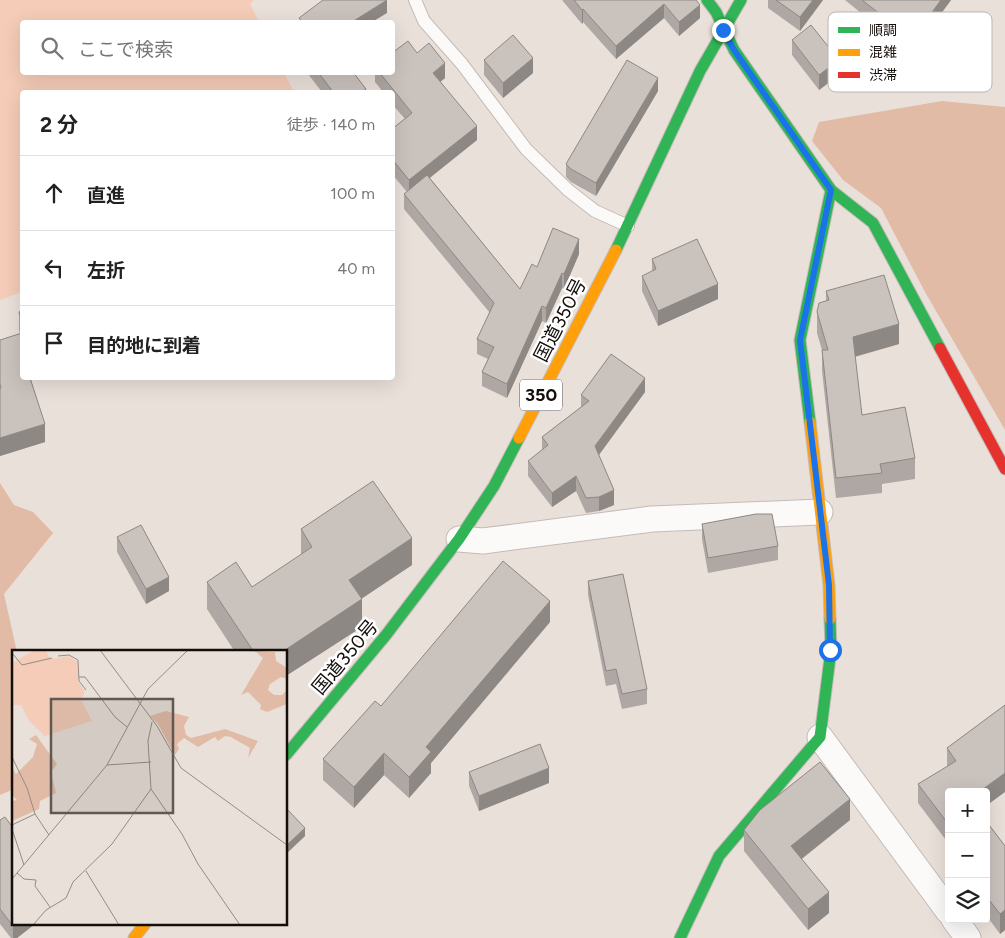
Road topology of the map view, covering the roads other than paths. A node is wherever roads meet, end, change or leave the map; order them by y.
1 (415, 0) edge
2 (707, 0) edge
3 (741, 0) edge
4 (723, 30) junction
5 (831, 190) junction
6 (628, 226) junction
7 (1005, 469) edge
8 (820, 512) junction
9 (460, 539) junction
10 (820, 737) junction
11 (288, 753) edge
12 (945, 907) edge
13 (957, 923) edge
14 (143, 926) edge
15 (134, 938) edge
16 (680, 938) edge
17 (968, 938) edge

1 - 6 lane
2 - 4 main road
3 - 4 main road, 国道350号 / 350
4 - 5 main road
4 - 6 main road, 国道350号 / 350
5 - 7 main road
5 - 8 main road
6 - 9 main road, 国道350号 / 350
8 - 9 street
8 - 10 main road
9 - 11 main road, 国道350号 / 350
10 - 12 street
10 - 16 main road
13 - 17 street
14 - 15 main road

